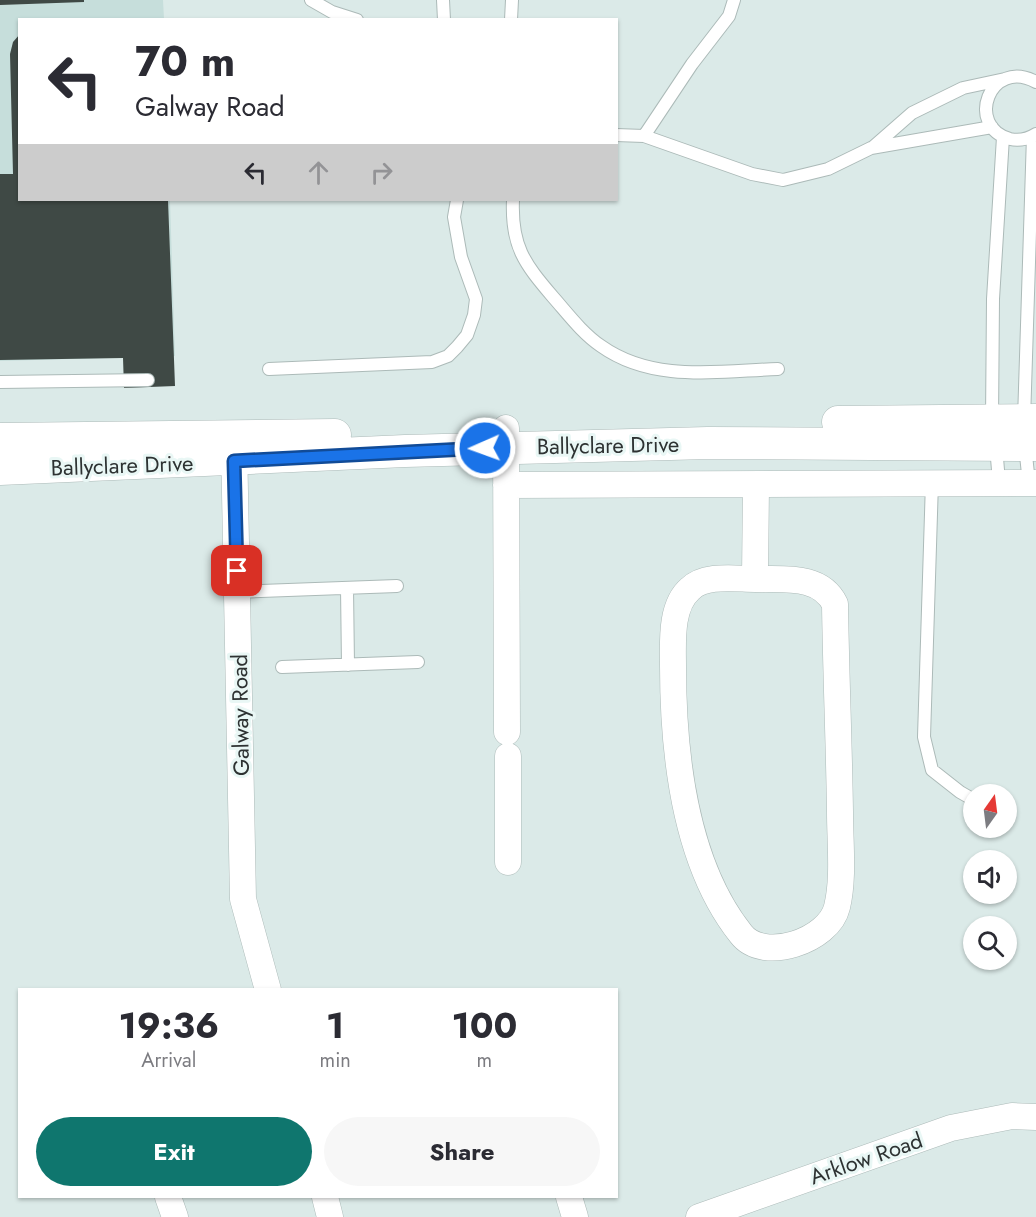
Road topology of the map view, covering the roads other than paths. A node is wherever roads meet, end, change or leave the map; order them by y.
1 (311, 0) edge
2 (443, 0) edge
3 (512, 0) edge
4 (734, 0) edge
5 (351, 18) edge
6 (444, 18) edge
7 (512, 18) edge
8 (1033, 78) edge
9 (1005, 79) junction
10 (992, 127) junction
11 (618, 135) edge
12 (1035, 135) edge
13 (644, 136) junction
14 (1003, 137) junction
15 (871, 148) junction
16 (457, 201) edge
17 (513, 201) edge
18 (269, 369) dead end
19 (778, 369) dead end
20 (148, 380) dead end
21 (0, 382) edge
22 (1018, 433) edge
23 (505, 438) junction
24 (0, 439) edge
25 (234, 449) junction
26 (0, 470) edge
27 (932, 482) junction
28 (999, 482) junction
29 (1033, 483) edge
30 (506, 485) junction
31 (756, 485) junction
32 (755, 579) junction
33 (397, 586) dead end
34 (347, 588) junction
35 (237, 592) junction
36 (418, 662) dead end
37 (348, 665) junction
38 (282, 667) dead end
39 (963, 792) edge
40 (508, 862) dead end
41 (267, 988) edge
42 (1036, 1117) edge
43 (168, 1198) edge
44 (325, 1198) edge
45 (569, 1198) edge
46 (174, 1217) edge
47 (330, 1217) edge
48 (575, 1217) edge
49 (699, 1217) edge

1 - 5 lane
2 - 6 lane
3 - 7 lane
4 - 13 lane
8 - 9 lane
9 - 10 lane
9 - 15 lane
10 - 14 lane
10 - 15 lane
11 - 13 lane
12 - 14 lane
12 - 22 lane
13 - 15 lane
14 - 22 lane
16 - 18 lane
17 - 19 lane
20 - 21 lane
22 - 23 street, Ballyclare Drive
22 - 28 lane
22 - 29 lane
23 - 25 street, Ballyclare Drive
23 - 30 street
24 - 25 street, Ballyclare Drive
25 - 26 street, Ballyclare Drive
25 - 35 street, Galway Road
27 - 28 street
27 - 31 street
27 - 39 lane
28 - 29 street
30 - 31 street
30 - 40 street
31 - 32 street
32 - 32 street
33 - 34 lane
34 - 35 lane
34 - 37 lane
35 - 41 street, Galway Road
36 - 37 lane
37 - 38 lane
42 - 49 street, Arklow Road
43 - 46 street
44 - 47 street
45 - 48 street

